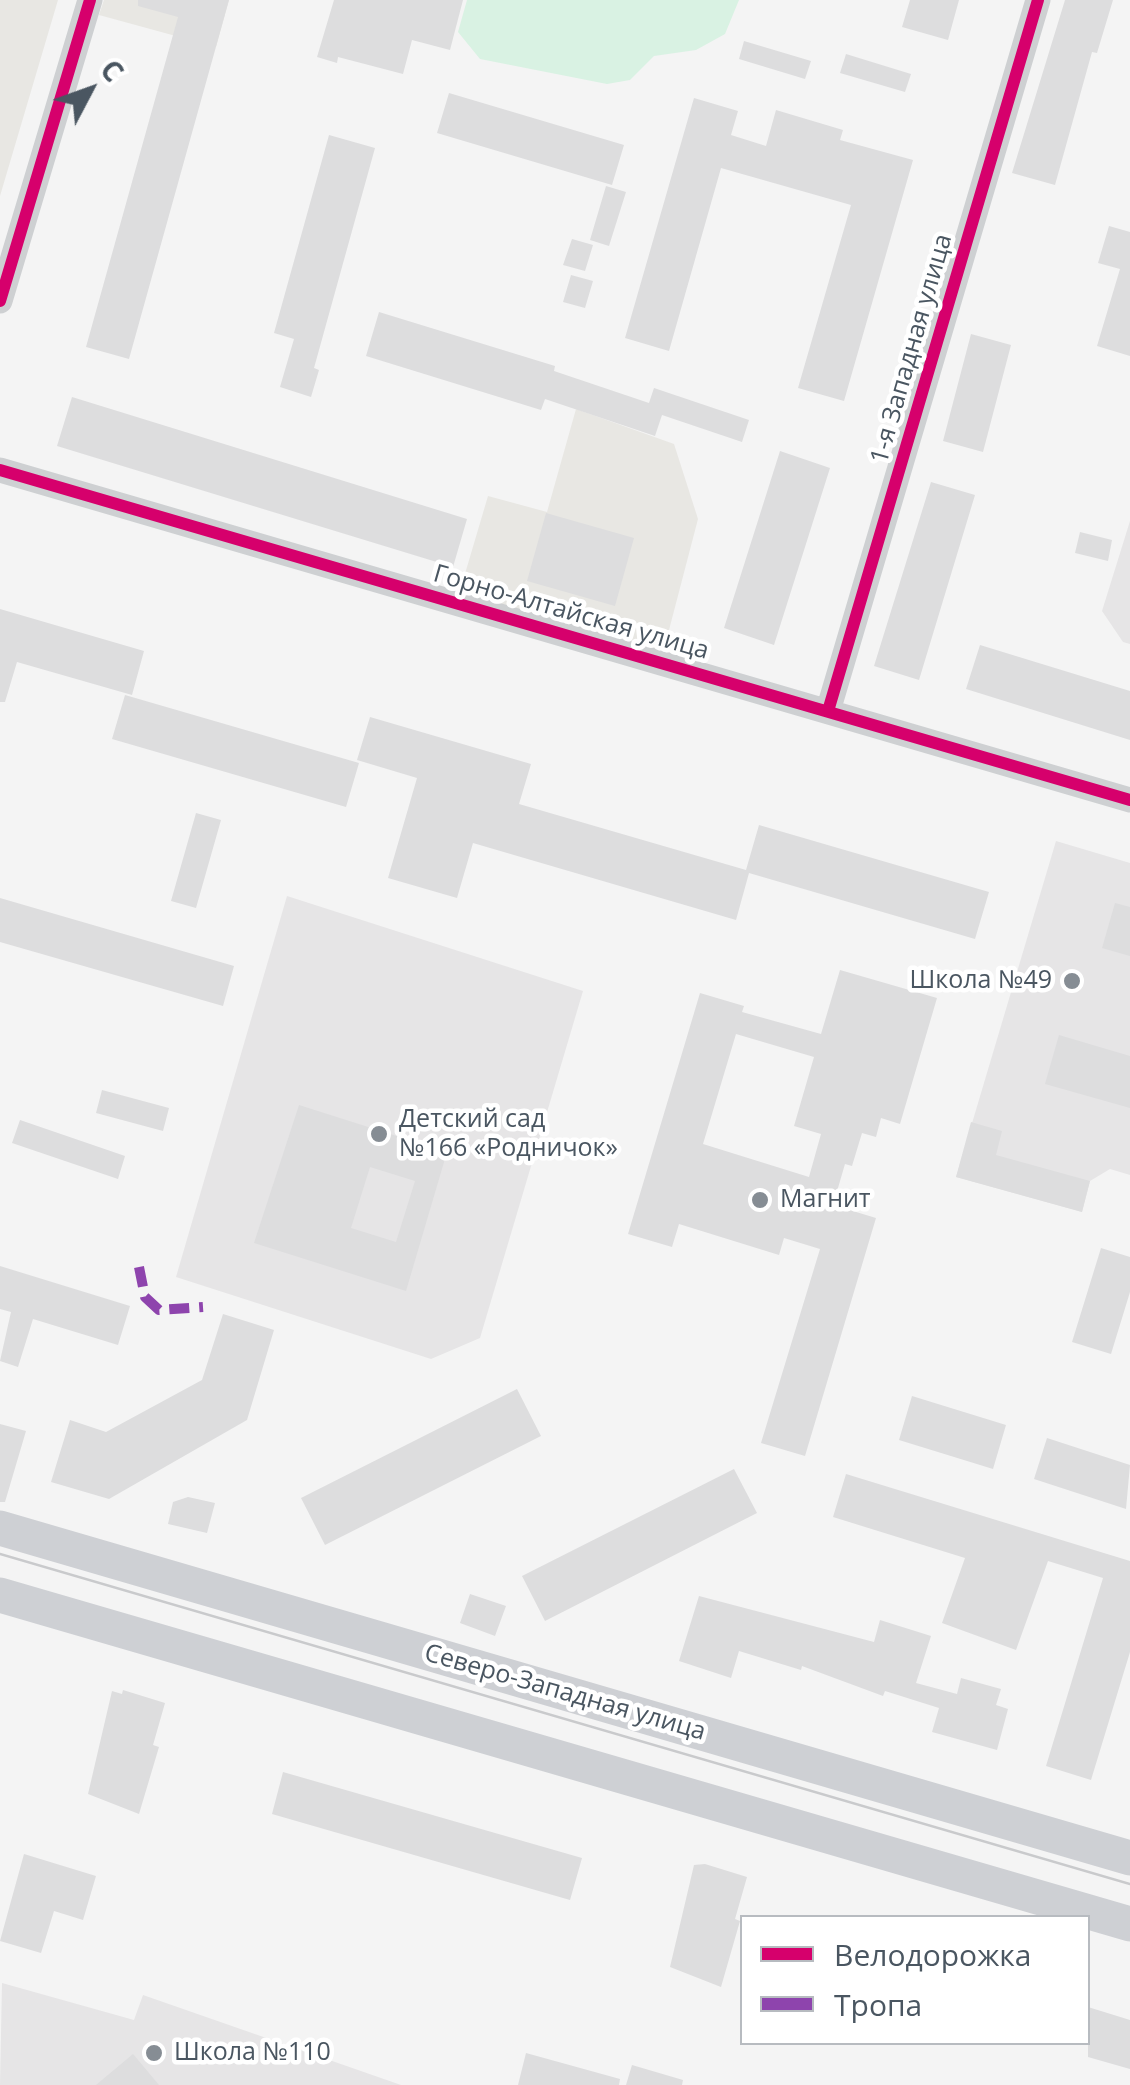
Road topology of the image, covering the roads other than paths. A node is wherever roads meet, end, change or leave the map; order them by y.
1 (90, 0) edge
2 (1038, 0) edge
3 (0, 301) edge
4 (0, 470) edge
5 (828, 711) junction
6 (1130, 800) edge
7 (0, 1528) edge
8 (0, 1595) edge
9 (1130, 1858) edge
10 (1130, 1924) edge

1 - 3 street
2 - 5 street, 1-я Западная улица
4 - 5 street, Горно-Алтайская улица
5 - 6 street, Горно-Алтайская улица
7 - 9 main road, Северо-Западная улица
8 - 10 main road

